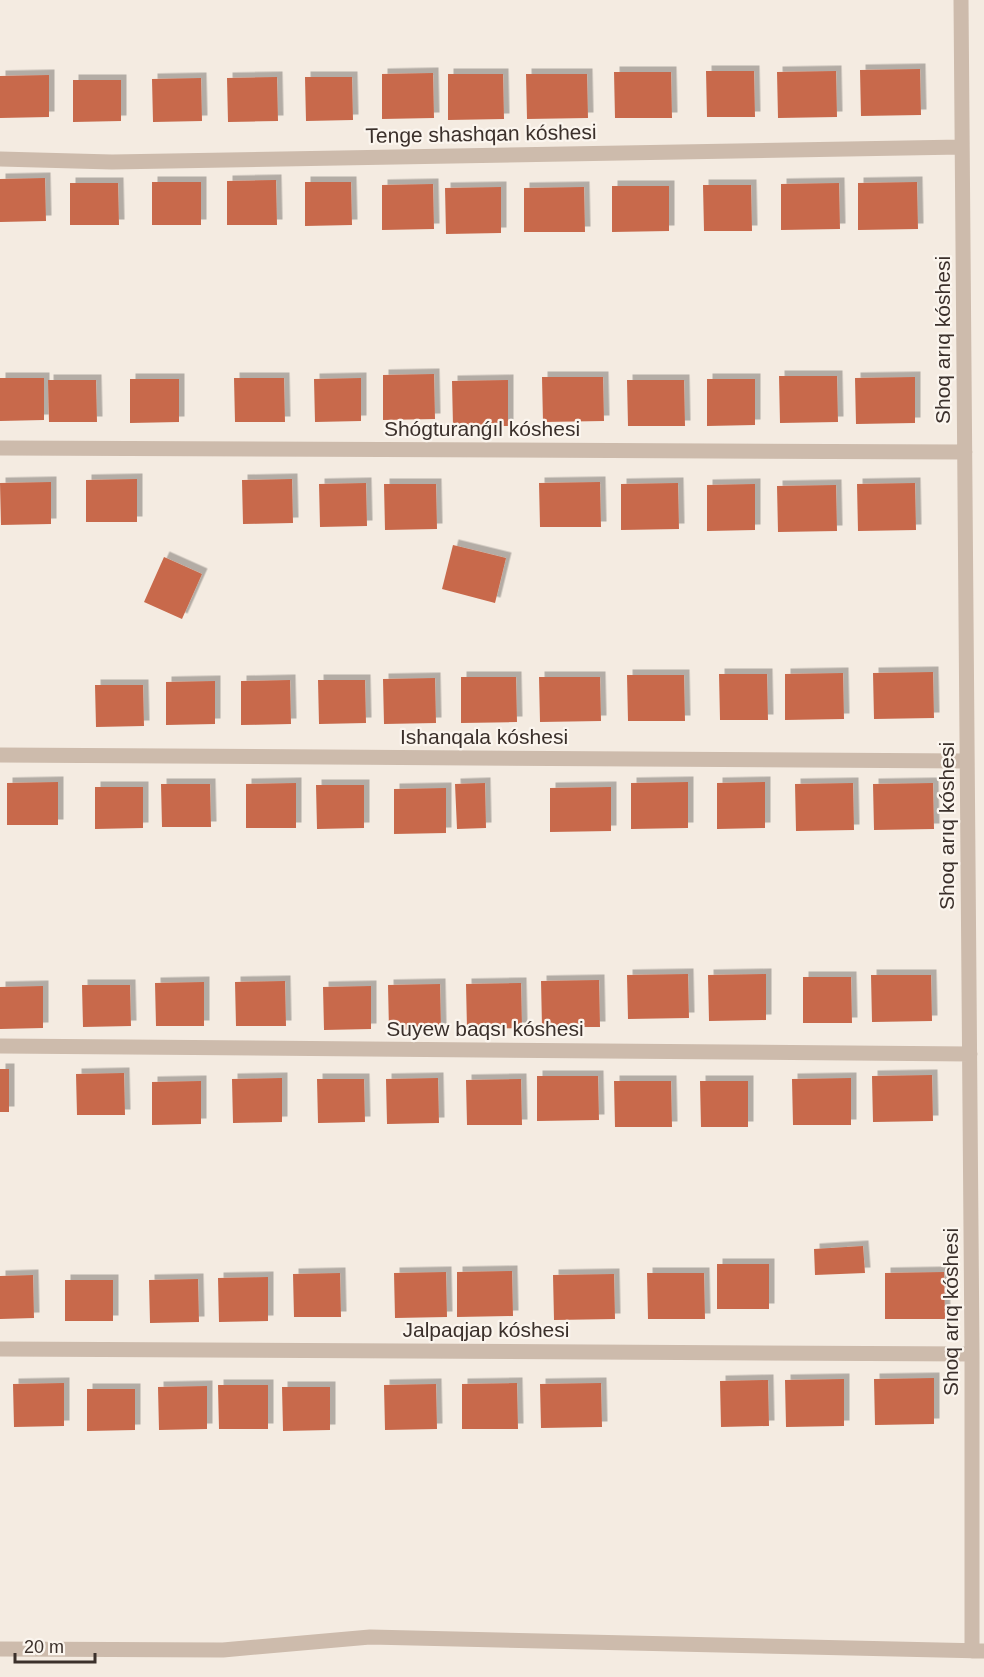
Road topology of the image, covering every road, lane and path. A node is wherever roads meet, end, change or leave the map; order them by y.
1 (961, 0) edge
2 (962, 147) junction
3 (0, 159) edge
4 (0, 448) edge
5 (965, 452) junction
6 (0, 755) edge
7 (968, 761) junction
8 (0, 1046) edge
9 (970, 1054) junction
10 (0, 1349) edge
11 (972, 1354) junction
12 (0, 1649) edge
13 (978, 1651) edge

1 - 2 street, Shoq arıq kóshesi
2 - 3 street, Tenge shashqan kóshesi
2 - 5 street, Shoq arıq kóshesi
4 - 5 street, Shógturanǵıl kóshesi
5 - 7 street, Shoq arıq kóshesi
6 - 7 street, Ishanqala kóshesi
7 - 9 street, Shoq arıq kóshesi
8 - 9 street, Suyew baqsı kóshesi
9 - 11 street, Shoq arıq kóshesi
10 - 11 street, Jalpaqjap kóshesi
11 - 13 street, Shoq arıq kóshesi
12 - 13 street

